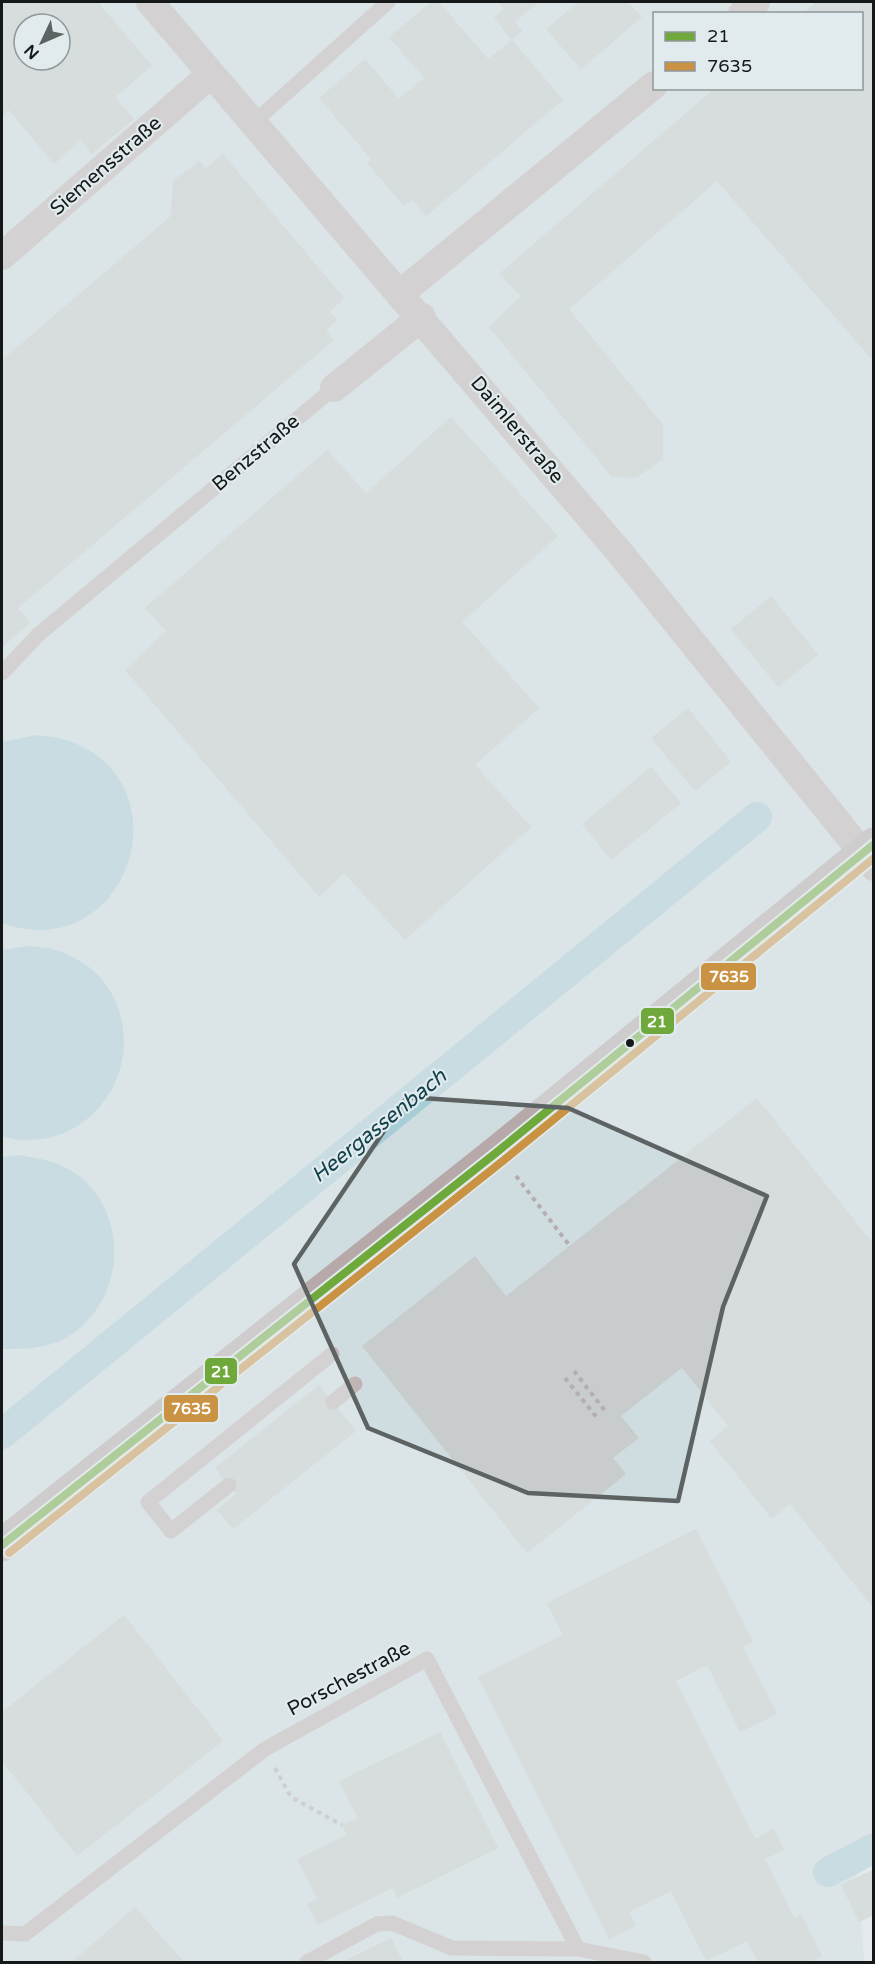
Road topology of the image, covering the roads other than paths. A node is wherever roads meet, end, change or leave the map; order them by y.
1 (150, 2) edge
2 (388, 2) edge
3 (756, 2) edge
4 (744, 12) edge
5 (210, 75) junction
6 (653, 86) edge
7 (252, 124) junction
8 (2, 256) edge
9 (401, 293) junction
10 (422, 317) junction
11 (334, 388) joint
12 (2, 674) edge
13 (870, 855) edge
14 (332, 1354) dead end
15 (356, 1384) dead end
16 (333, 1402) dead end
17 (229, 1485) dead end
18 (2, 1545) edge
19 (2, 1933) edge
20 (578, 1949) junction
21 (308, 1962) edge
22 (644, 1962) edge

1 - 5 street, Daimlerstraße
2 - 7 lane
3 - 4 street
5 - 7 street, Daimlerstraße
5 - 8 street, Siemensstraße
6 - 9 street
7 - 9 street, Daimlerstraße
9 - 10 street, Daimlerstraße
10 - 11 street, Benzstraße
10 - 13 street, Daimlerstraße
11 - 12 lane, Benzstraße
13 - 18 main road
14 - 17 lane
15 - 16 lane
19 - 20 lane, Porschestraße
20 - 21 lane
20 - 22 lane

